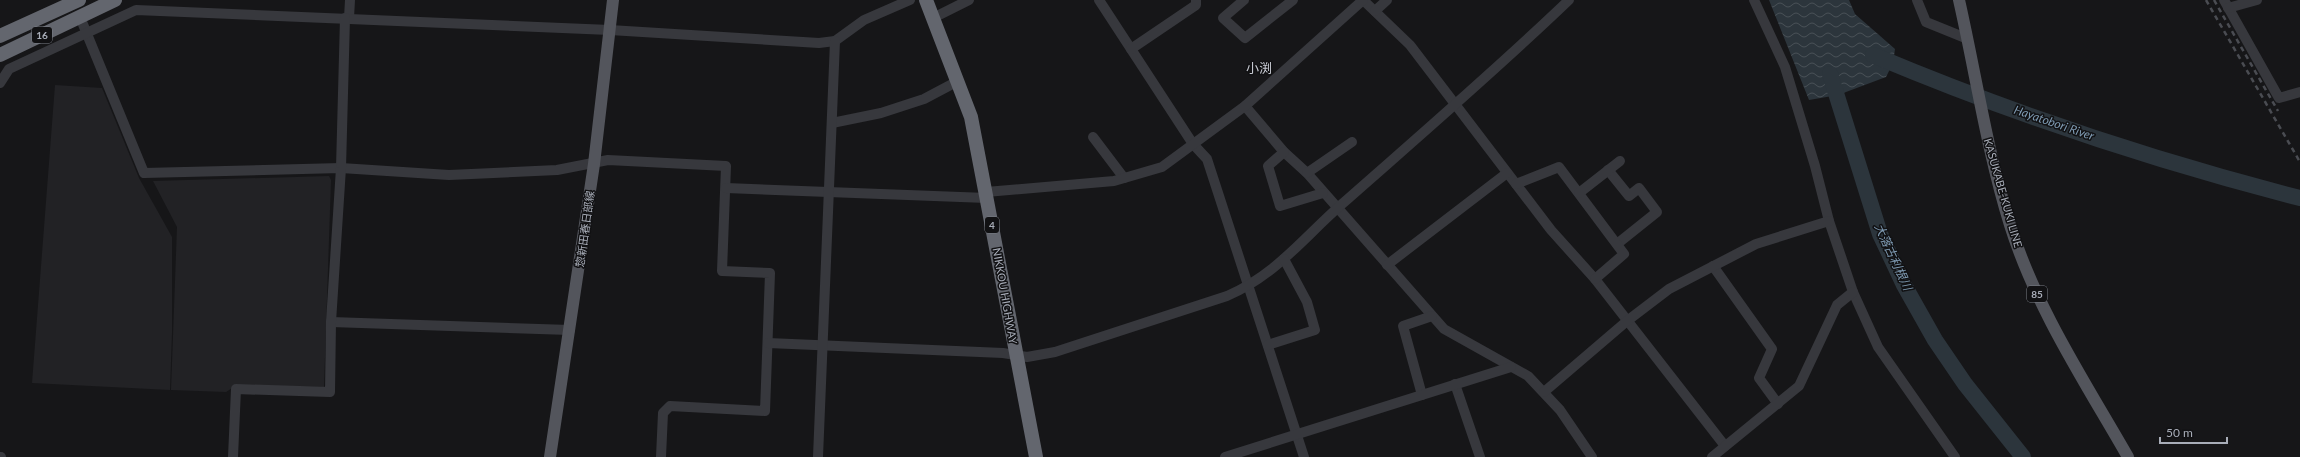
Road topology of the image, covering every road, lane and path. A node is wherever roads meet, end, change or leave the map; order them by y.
1 (116, 0) edge
2 (350, 0) edge
3 (613, 0) edge
4 (910, 0) edge
5 (926, 0) edge
6 (969, 0) edge
7 (1099, 0) edge
8 (1196, 0) edge
9 (1244, 0) edge
10 (1293, 0) edge
11 (1363, 0) edge
12 (1387, 0) edge
13 (1569, 0) edge
14 (1754, 0) edge
15 (1917, 0) edge
16 (1959, 0) edge
17 (2257, 0) edge
18 (76, 1) edge
19 (2226, 4) edge
20 (1375, 11) junction
21 (80, 17) junction
22 (347, 18) junction
23 (933, 18) junction
24 (610, 30) junction
25 (86, 32) junction
26 (0, 36) edge
27 (1968, 39) junction
28 (835, 41) junction
29 (1131, 49) junction
30 (0, 55) edge
31 (958, 81) junction
32 (0, 83) edge
33 (2300, 92) edge
34 (1455, 104) junction
35 (1245, 106) junction
36 (832, 123) junction
37 (1093, 137) dead end
38 (1352, 142) dead end
39 (1193, 144) junction
40 (1284, 152) junction
41 (1620, 161) dead end
42 (594, 164) junction
43 (341, 168) junction
44 (1608, 170) junction
45 (1307, 173) junction
46 (1507, 173) junction
47 (1124, 178) junction
48 (1516, 184) junction
49 (726, 188) junction
50 (829, 193) junction
51 (1323, 193) junction
52 (1579, 193) junction
53 (987, 195) junction
54 (1336, 208) junction
55 (1829, 221) junction
56 (1617, 244) junction
57 (1284, 259) junction
58 (1387, 265) junction
59 (1713, 266) junction
60 (1595, 279) junction
61 (1250, 286) junction
62 (1854, 292) junction
63 (1432, 316) junction
64 (1627, 321) junction
65 (331, 322) junction
66 (570, 330) junction
67 (768, 343) junction
68 (1268, 345) junction
69 (824, 346) junction
70 (1016, 356) junction
71 (1511, 367) junction
72 (1455, 384) junction
73 (1544, 392) junction
74 (1422, 395) junction
75 (1778, 404) junction
76 (1296, 435) junction
77 (1725, 446) junction
78 (233, 457) edge
79 (550, 457) edge
80 (661, 457) edge
81 (818, 457) edge
82 (1036, 457) edge
83 (1225, 457) edge
84 (1304, 457) edge
85 (1480, 457) edge
86 (1592, 457) edge
87 (1712, 457) edge
88 (1955, 457) edge
89 (2128, 457) edge

1 - 21 highway, 16
2 - 22 street
3 - 24 main road, 惣新田春日部線
4 - 28 street
5 - 23 highway, NIKKOU HIGHWAY / 4
6 - 23 street
7 - 29 street
8 - 29 street
9 - 10 street
11 - 20 street
11 - 35 street
12 - 20 street
13 - 34 street
14 - 55 street
15 - 27 street
16 - 27 main road, KASUKABE-KUKI LINE / 85
17 - 19 street
18 - 21 main road
18 - 26 highway, 16
19 - 33 street
20 - 34 street
21 - 25 street
21 - 30 highway, 16
22 - 24 street
22 - 25 street
22 - 43 street
23 - 31 highway, NIKKOU HIGHWAY / 4
24 - 28 street
24 - 42 main road, 惣新田春日部線
25 - 32 street
25 - 43 street
27 - 89 main road, KASUKABE-KUKI LINE / 85
28 - 36 street
29 - 39 street
31 - 36 street
31 - 53 highway, NIKKOU HIGHWAY / 4
34 - 46 street
34 - 54 street
35 - 39 street
35 - 40 street
36 - 50 street
37 - 47 street
38 - 45 street
39 - 47 street
39 - 61 street
40 - 45 street
40 - 51 street
41 - 44 street
42 - 43 street
42 - 49 street
42 - 66 main road, 惣新田春日部線
43 - 65 street
44 - 52 street
44 - 56 street
45 - 51 street
46 - 48 street
46 - 58 street
47 - 53 street
48 - 52 street
48 - 60 street
49 - 50 street
49 - 67 street
50 - 53 street
50 - 69 street
51 - 54 street
52 - 56 street
53 - 70 highway, NIKKOU HIGHWAY / 4
54 - 57 street
54 - 58 street
55 - 59 street
55 - 62 street
56 - 60 street
57 - 61 street
57 - 68 street
58 - 63 street
59 - 64 street
59 - 75 street
60 - 64 street
61 - 68 street
61 - 70 street
62 - 75 street
62 - 88 street
63 - 71 street
63 - 74 street
64 - 73 street
64 - 77 street
65 - 66 street
65 - 78 street
66 - 79 main road, 惣新田春日部線
67 - 69 street
67 - 80 street
68 - 76 street
69 - 70 street
69 - 81 street
70 - 82 highway, NIKKOU HIGHWAY / 4
71 - 72 street
71 - 73 street
72 - 74 street
72 - 85 street
73 - 86 street
74 - 76 street
75 - 77 street
76 - 83 street
76 - 84 street
77 - 87 street

